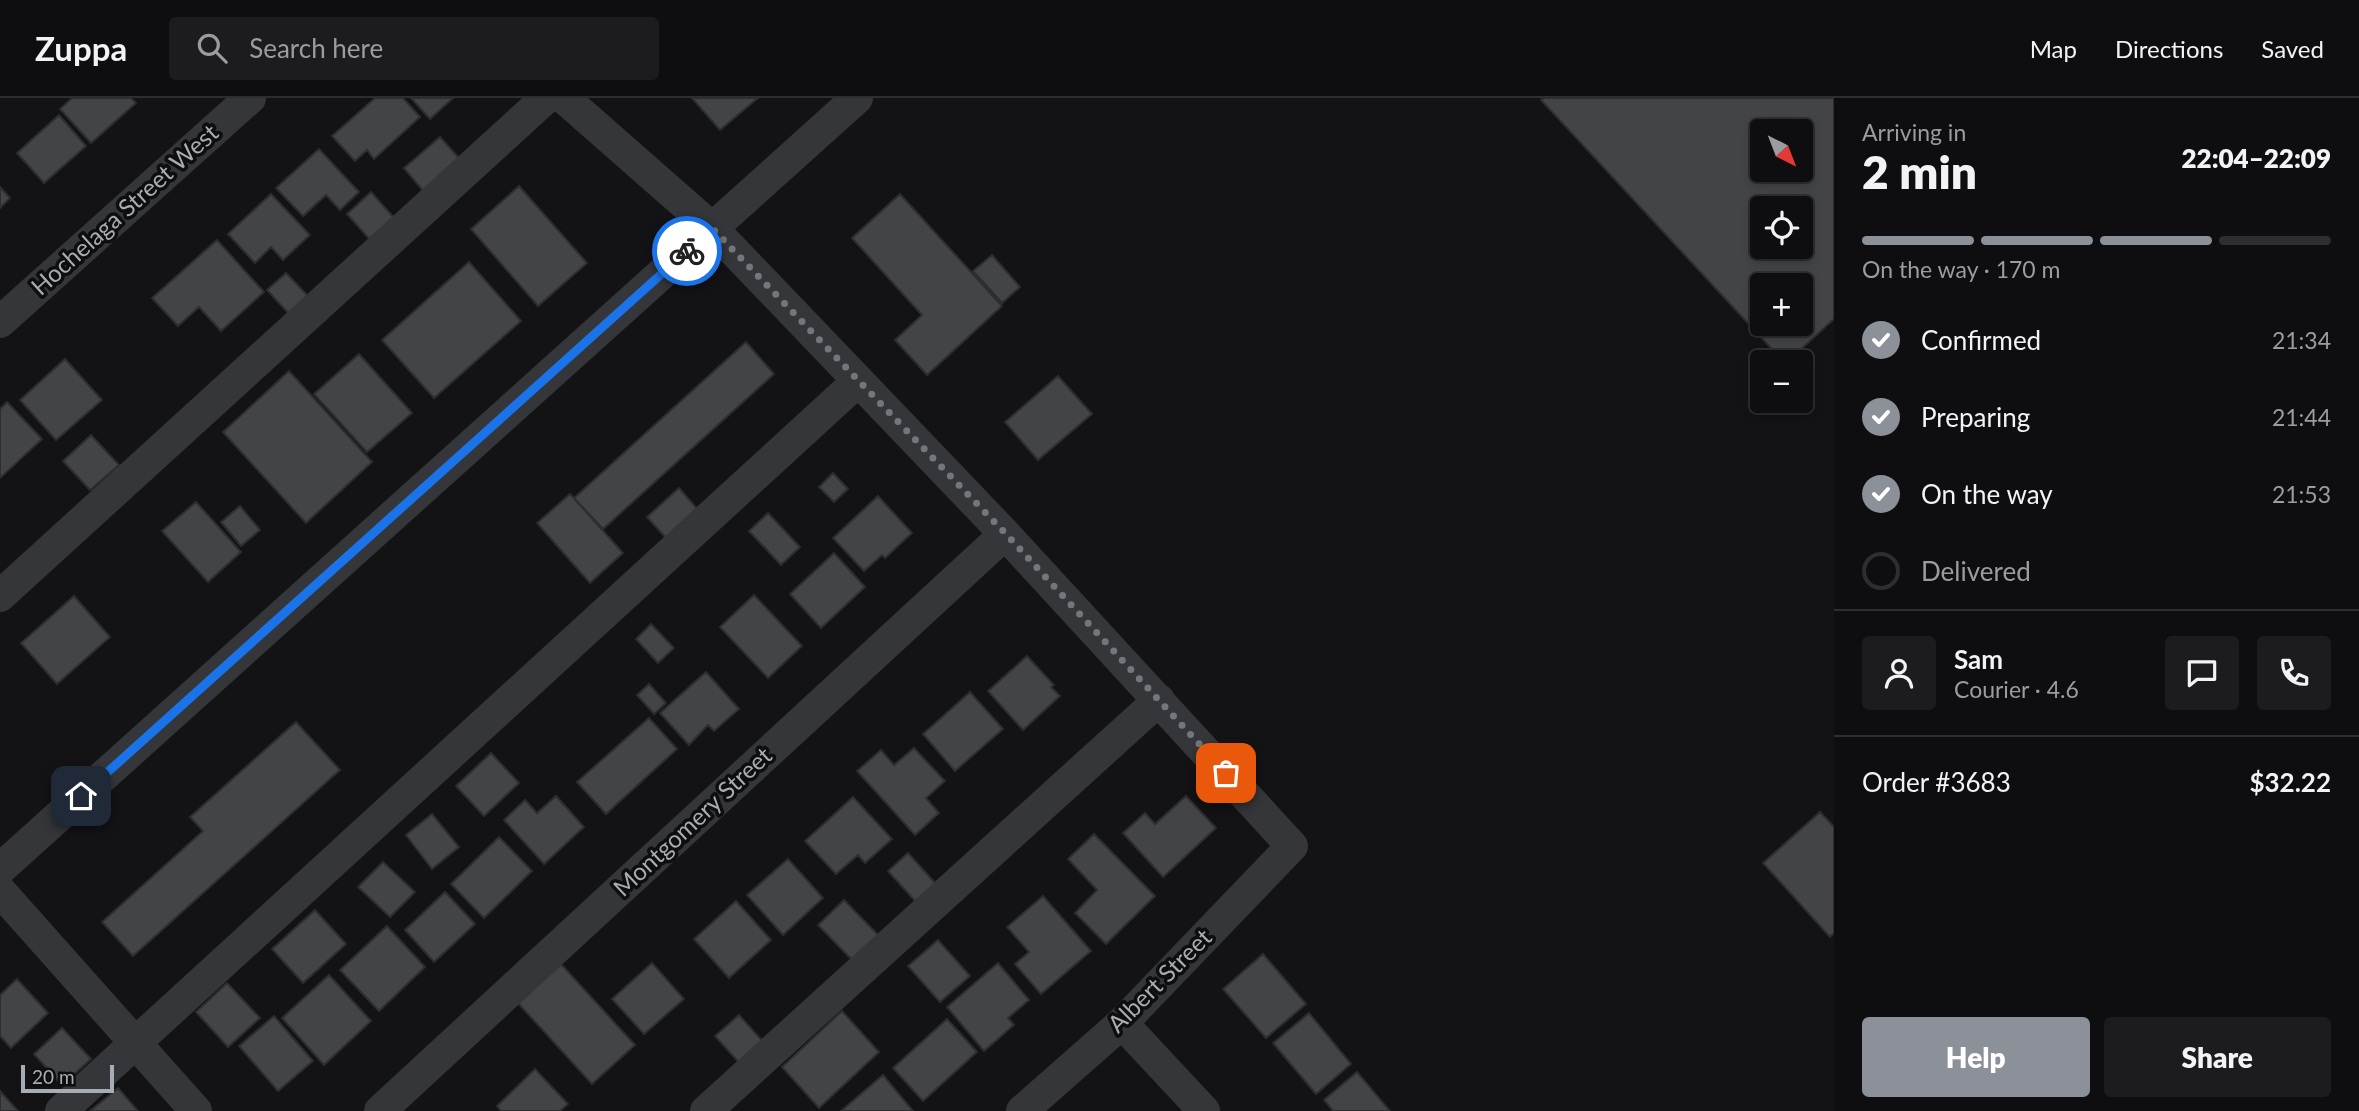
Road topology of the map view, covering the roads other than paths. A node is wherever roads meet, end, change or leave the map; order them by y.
1 (250, 98) edge
2 (546, 98) edge
3 (564, 98) edge
4 (857, 98) edge
5 (712, 228) junction
6 (0, 322) edge
7 (858, 381) junction
8 (1006, 534) junction
9 (0, 596) edge
10 (1159, 700) junction
11 (0, 869) edge
12 (0, 891) edge
13 (1122, 1023) junction
14 (136, 1043) junction
15 (61, 1111) edge
16 (196, 1111) edge
17 (380, 1111) edge
18 (706, 1111) edge
19 (1023, 1111) edge
20 (1204, 1111) edge

1 - 6 street, Hochelaga Street West
2 - 9 street
3 - 5 street
4 - 5 street
5 - 7 street
5 - 11 street
7 - 8 street
7 - 14 street
8 - 10 street
8 - 17 street, Montgomery Street
10 - 13 street, Albert Street
10 - 18 street
12 - 14 street
13 - 19 street, Albert Street
13 - 20 street
14 - 15 street
14 - 16 street

